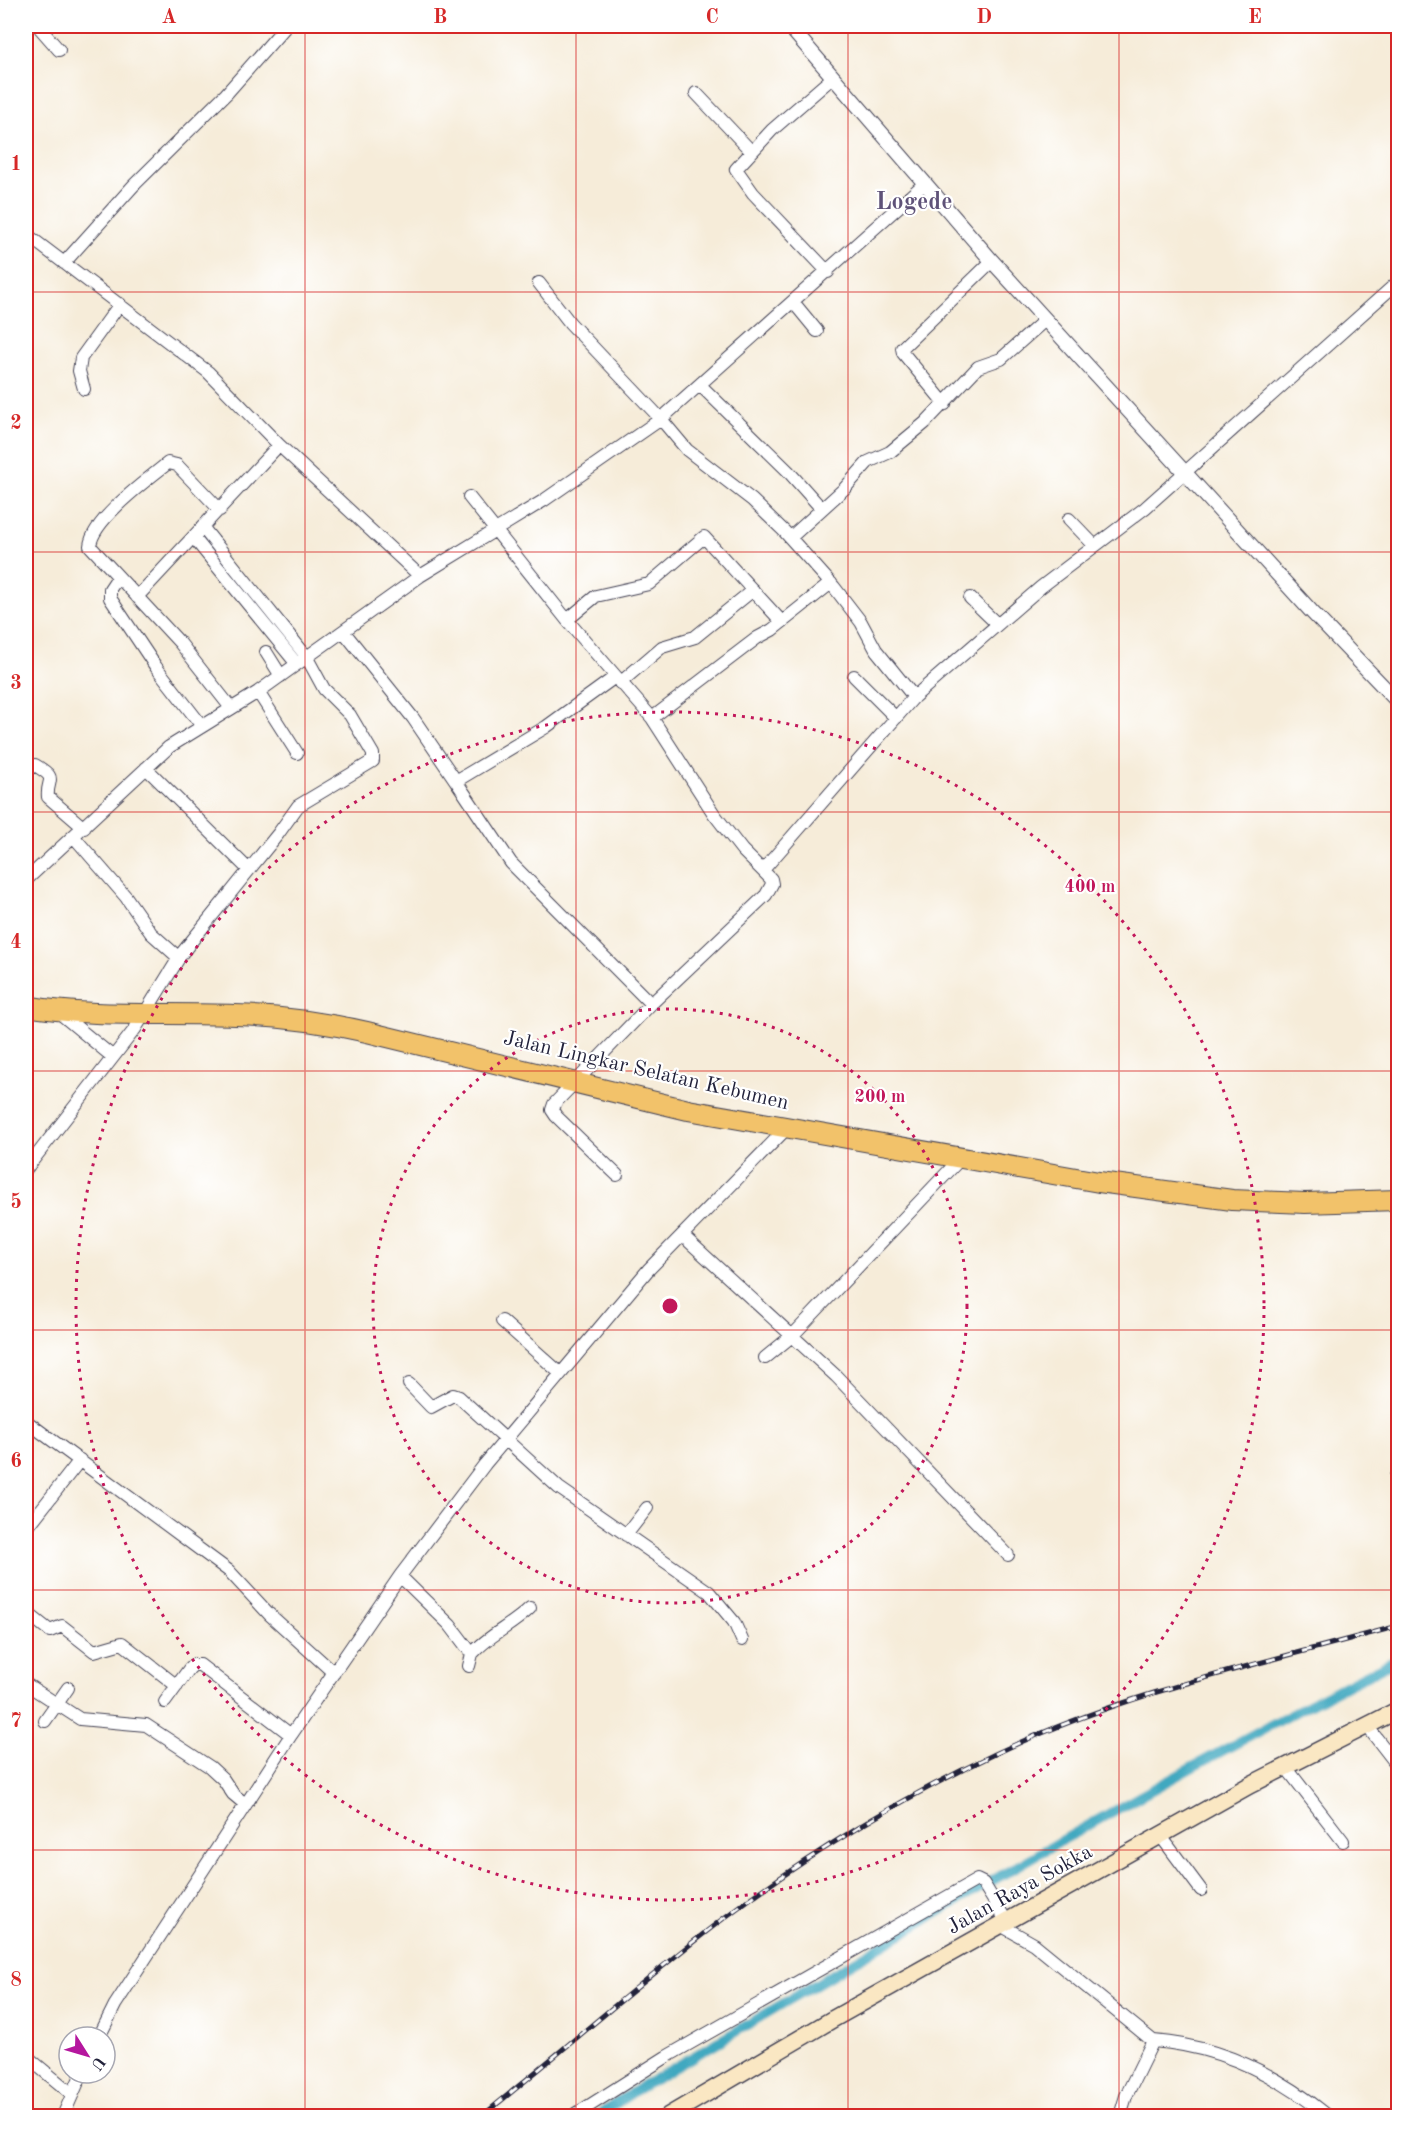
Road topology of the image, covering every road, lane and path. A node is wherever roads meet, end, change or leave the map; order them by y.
1 (38, 26) edge
2 (286, 26) edge
3 (789, 26) edge
4 (59, 50) dead end
5 (832, 78) junction
6 (696, 93) dead end
7 (751, 151) junction
8 (924, 184) junction
9 (26, 234) edge
10 (992, 261) junction
11 (64, 262) junction
12 (828, 272) junction
13 (1398, 282) edge
14 (539, 283) dead end
15 (794, 303) junction
16 (120, 304) junction
17 (1045, 320) junction
18 (818, 331) dead end
19 (700, 385) junction
20 (84, 389) dead end
21 (945, 404) junction
22 (661, 419) junction
23 (279, 445) junction
24 (1186, 471) junction
25 (469, 497) dead end
26 (821, 508) junction
27 (220, 510) junction
28 (1070, 519) dead end
29 (203, 528) junction
30 (496, 530) junction
31 (194, 538) junction
32 (790, 538) junction
33 (1095, 546) junction
34 (420, 576) junction
35 (118, 577) junction
36 (831, 583) junction
37 (753, 590) junction
38 (137, 597) junction
39 (970, 598) dead end
40 (567, 620) junction
41 (782, 622) junction
42 (997, 624) junction
43 (344, 632) junction
44 (266, 652) dead end
45 (301, 660) junction
46 (281, 676) junction
47 (854, 676) dead end
48 (618, 680) junction
49 (258, 692) junction
50 (914, 696) junction
51 (1398, 702) edge
52 (231, 708) junction
53 (652, 718) junction
54 (896, 718) junction
55 (202, 726) junction
56 (297, 753) dead end
57 (146, 768) junction
58 (26, 771) edge
59 (456, 781) junction
60 (84, 828) junction
61 (74, 837) junction
62 (248, 869) junction
63 (763, 870) junction
64 (26, 880) edge
65 (179, 958) junction
66 (651, 1004) junction
67 (26, 1006) edge
68 (55, 1010) junction
69 (142, 1015) junction
70 (112, 1058) junction
71 (576, 1084) junction
72 (788, 1128) junction
73 (963, 1156) junction
74 (26, 1169) edge
75 (617, 1175) dead end
76 (1398, 1200) edge
77 (682, 1235) junction
78 (502, 1321) dead end
79 (793, 1335) junction
80 (765, 1358) dead end
81 (560, 1373) junction
82 (409, 1384) dead end
83 (26, 1421) edge
84 (506, 1439) junction
85 (80, 1460) junction
86 (647, 1508) dead end
87 (26, 1529) edge
88 (626, 1535) junction
89 (1008, 1555) dead end
90 (400, 1576) junction
91 (530, 1608) dead end
92 (26, 1612) edge
93 (742, 1640) dead end
94 (334, 1673) junction
95 (26, 1684) edge
96 (177, 1686) junction
97 (68, 1688) dead end
98 (165, 1702) dead end
99 (56, 1705) junction
100 (1398, 1710) edge
101 (45, 1721) dead end
102 (1366, 1726) junction
103 (291, 1735) junction
104 (1285, 1766) junction
105 (1398, 1766) edge
106 (245, 1804) junction
107 (1161, 1835) junction
108 (1343, 1841) dead end
109 (1201, 1890) dead end
110 (1004, 1924) junction
111 (105, 2025) edge
112 (1153, 2042) junction
113 (26, 2056) edge
114 (76, 2085) edge
115 (72, 2094) junction
116 (63, 2116) edge
117 (573, 2116) edge
118 (668, 2116) edge
119 (1120, 2116) edge
120 (1328, 2116) edge

1 - 4 street
2 - 11 street
3 - 5 street
5 - 7 street
5 - 8 street
6 - 7 street
7 - 12 street
8 - 10 street
8 - 12 street
9 - 11 street
10 - 17 street
10 - 21 street
11 - 16 street
12 - 15 street
13 - 24 street
14 - 22 street
15 - 18 street
15 - 19 street
16 - 20 street
16 - 23 street
17 - 21 street
17 - 24 street
19 - 22 street
19 - 26 street
21 - 26 street
22 - 30 street
22 - 32 street
23 - 27 street
23 - 34 street
24 - 33 street
24 - 51 street
25 - 30 street
26 - 32 street
27 - 29 street
27 - 35 street
28 - 33 street
29 - 31 street
29 - 45 street
30 - 34 street
30 - 40 street
31 - 38 street
31 - 45 street
32 - 36 street
33 - 42 street
34 - 43 street
35 - 38 street
35 - 55 street
36 - 41 street
36 - 50 street
37 - 40 street
37 - 41 street
37 - 48 street
38 - 52 street
39 - 42 street
40 - 48 street
41 - 53 street
42 - 50 street
43 - 45 street
43 - 59 street
44 - 46 street
45 - 46 street
45 - 62 street
46 - 49 street
47 - 54 street
48 - 53 street
48 - 59 street
49 - 52 street
49 - 56 street
50 - 54 street
52 - 55 street
53 - 63 street
54 - 63 street
55 - 57 street
57 - 60 street
57 - 62 street
58 - 60 street
59 - 66 street
60 - 61 street
61 - 64 street
61 - 65 street
62 - 65 street
63 - 66 street
65 - 69 street
66 - 71 street
67 - 68 highway, Jalan Lingkar Selatan Kebumen
68 - 69 highway, Jalan Lingkar Selatan Kebumen
68 - 70 street
69 - 70 street
69 - 71 highway, Jalan Lingkar Selatan Kebumen
70 - 74 street
71 - 72 highway, Jalan Lingkar Selatan Kebumen
71 - 75 street
72 - 73 highway, Jalan Lingkar Selatan Kebumen
72 - 77 street
73 - 76 highway, Jalan Lingkar Selatan Kebumen
73 - 79 street
77 - 79 street
77 - 81 street
78 - 81 street
79 - 80 street
79 - 89 street
81 - 84 street
82 - 84 street
83 - 85 street
84 - 88 street
84 - 90 street
85 - 87 street
85 - 94 street
86 - 88 street
88 - 93 street
90 - 91 street
90 - 94 street
92 - 96 street
94 - 103 street
95 - 99 street
96 - 98 street
96 - 103 street
97 - 99 street
99 - 101 street
99 - 106 street
100 - 102 main road, Jalan Raya Sokka
102 - 104 main road, Jalan Raya Sokka
102 - 105 street
103 - 106 street
104 - 107 main road, Jalan Raya Sokka
104 - 108 street
106 - 111 street
107 - 109 street
107 - 110 main road, Jalan Raya Sokka
110 - 112 street
110 - 117 street
110 - 118 main road, Jalan Raya Sokka
112 - 119 street
112 - 120 street
113 - 115 street
114 - 115 street
115 - 116 street

